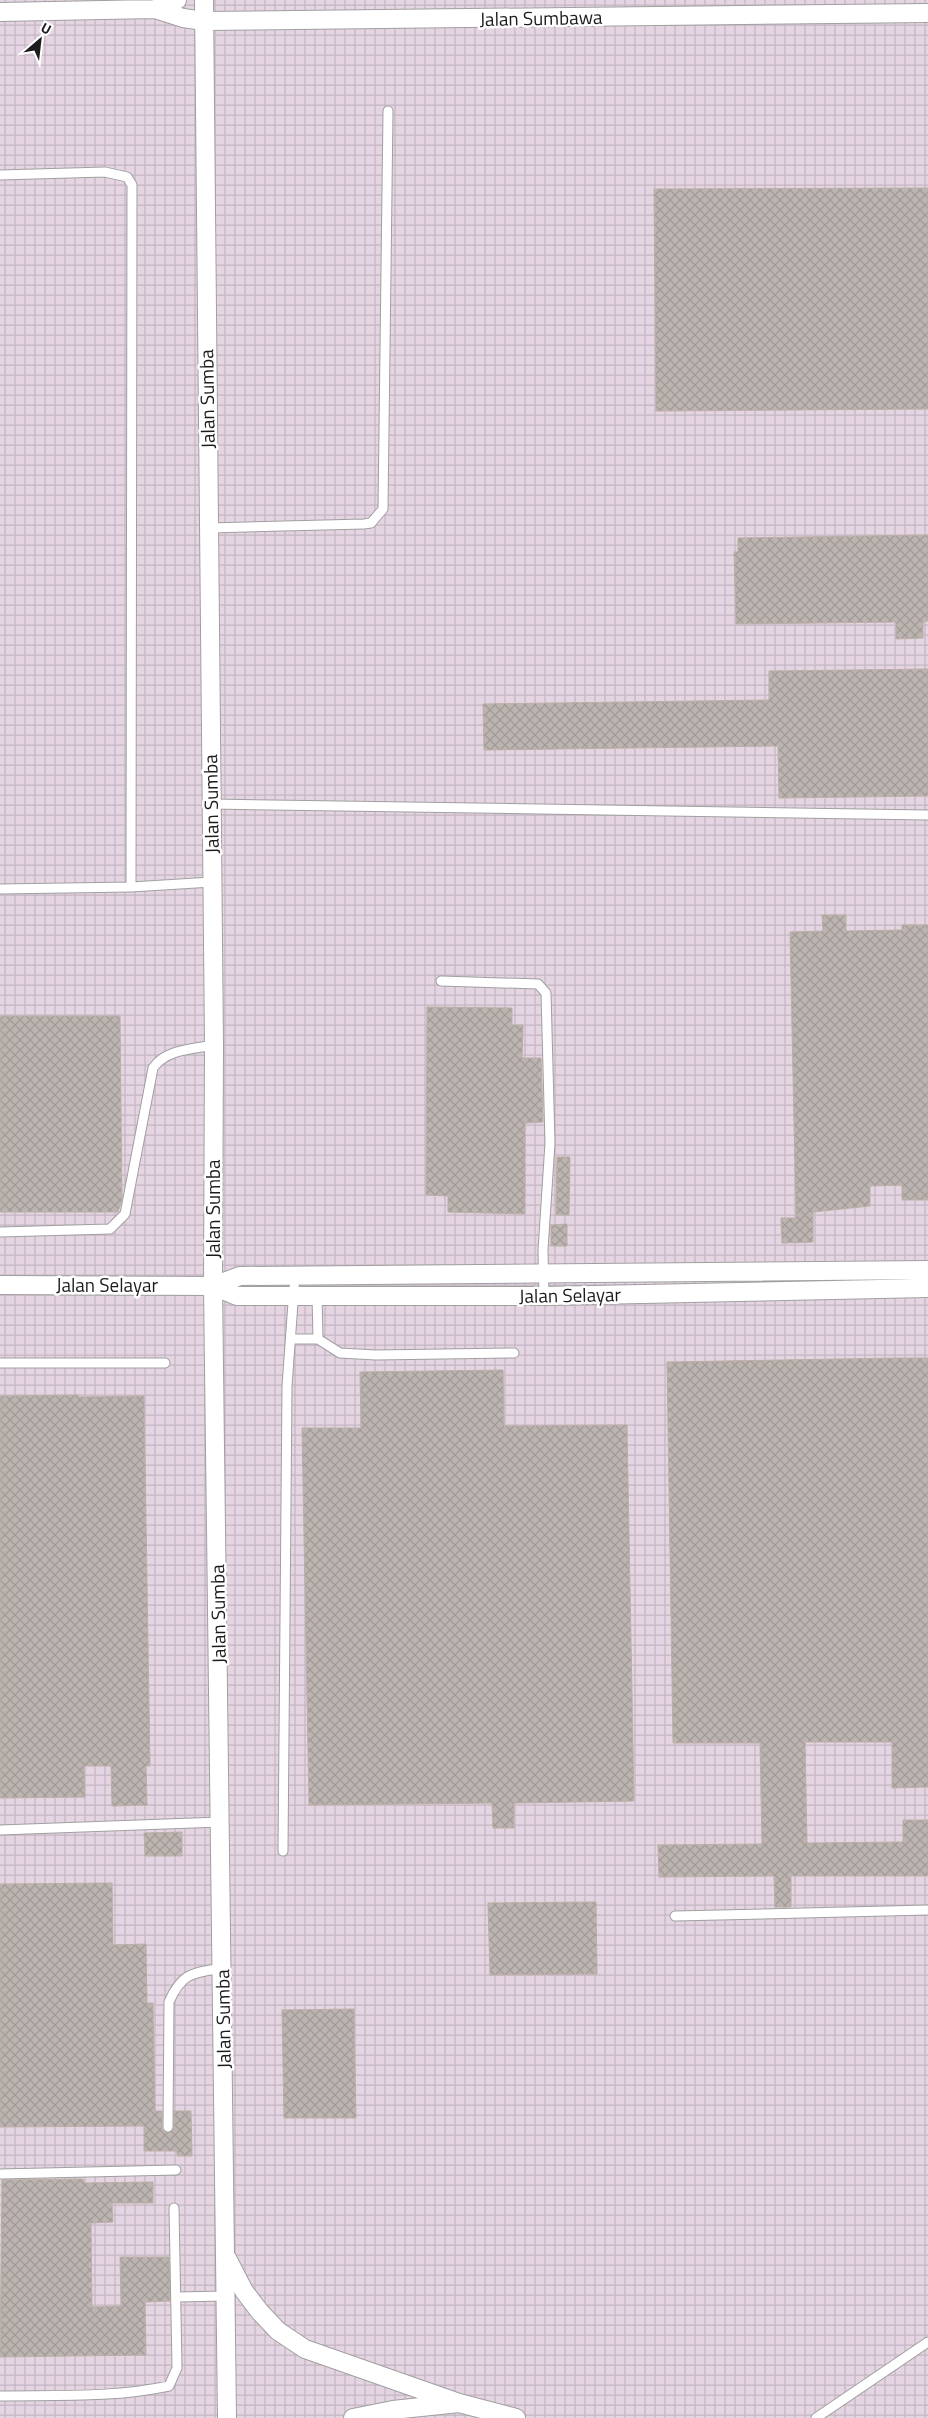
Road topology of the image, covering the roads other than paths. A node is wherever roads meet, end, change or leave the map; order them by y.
1 (177, 0) edge
2 (204, 0) edge
3 (155, 9) junction
4 (0, 12) edge
5 (928, 13) edge
6 (204, 21) junction
7 (388, 111) dead end
8 (0, 175) edge
9 (209, 528) junction
10 (211, 804) junction
11 (928, 816) edge
12 (212, 882) junction
13 (131, 887) junction
14 (0, 889) edge
15 (441, 981) dead end
16 (214, 1045) junction
17 (0, 1232) edge
18 (928, 1270) edge
19 (831, 1271) junction
20 (669, 1272) junction
21 (543, 1273) junction
22 (295, 1275) junction
23 (0, 1285) edge
24 (213, 1286) junction
25 (928, 1288) edge
26 (830, 1290) junction
27 (668, 1292) junction
28 (294, 1295) junction
29 (317, 1295) junction
30 (544, 1296) junction
31 (292, 1339) junction
32 (318, 1339) junction
33 (514, 1353) dead end
34 (0, 1363) edge
35 (165, 1363) dead end
36 (221, 1822) junction
37 (0, 1830) edge
38 (283, 1850) dead end
39 (928, 1910) edge
40 (675, 1916) dead end
41 (223, 1968) junction
42 (168, 2128) dead end
43 (176, 2170) dead end
44 (0, 2174) edge
45 (174, 2208) dead end
46 (226, 2256) junction
47 (226, 2296) junction
48 (176, 2297) junction
49 (928, 2342) edge
50 (0, 2396) edge
51 (459, 2403) junction
52 (227, 2418) edge
53 (353, 2418) edge
54 (516, 2418) edge
55 (816, 2418) edge

1 - 3 street, Jalan Sumbawa
2 - 6 street, Jalan Sumba
3 - 4 street, Jalan Sumbawa
3 - 6 street, Jalan Sumbawa
5 - 6 street, Jalan Sumbawa
6 - 9 street, Jalan Sumba
7 - 9 lane
8 - 13 lane
9 - 10 street, Jalan Sumba
10 - 11 lane
10 - 12 street, Jalan Sumba
12 - 13 lane
12 - 16 street, Jalan Sumba
13 - 14 lane
15 - 21 lane
16 - 17 lane
16 - 24 street, Jalan Sumba
18 - 19 street, Jalan Selayar
19 - 20 street, Jalan Selayar
19 - 26 street
20 - 21 street, Jalan Selayar
20 - 27 street
21 - 22 street, Jalan Selayar
21 - 30 lane
22 - 24 street, Jalan Selayar
22 - 28 lane
23 - 24 street, Jalan Selayar
24 - 28 street, Jalan Selayar
24 - 36 street, Jalan Sumba
25 - 26 street, Jalan Selayar
26 - 27 street, Jalan Selayar
27 - 30 street, Jalan Selayar
28 - 29 street, Jalan Selayar
28 - 31 lane
29 - 30 street, Jalan Selayar
29 - 32 lane
31 - 32 lane
31 - 38 lane
32 - 33 lane
34 - 35 lane
36 - 37 lane
36 - 41 street, Jalan Sumba
39 - 40 lane
41 - 42 lane
41 - 46 street, Jalan Sumba
43 - 44 lane
45 - 48 lane
46 - 47 street, Jalan Sumba
46 - 51 street
47 - 48 lane
47 - 52 street, Jalan Sumba
48 - 50 lane
49 - 55 lane
51 - 53 street
51 - 54 street

